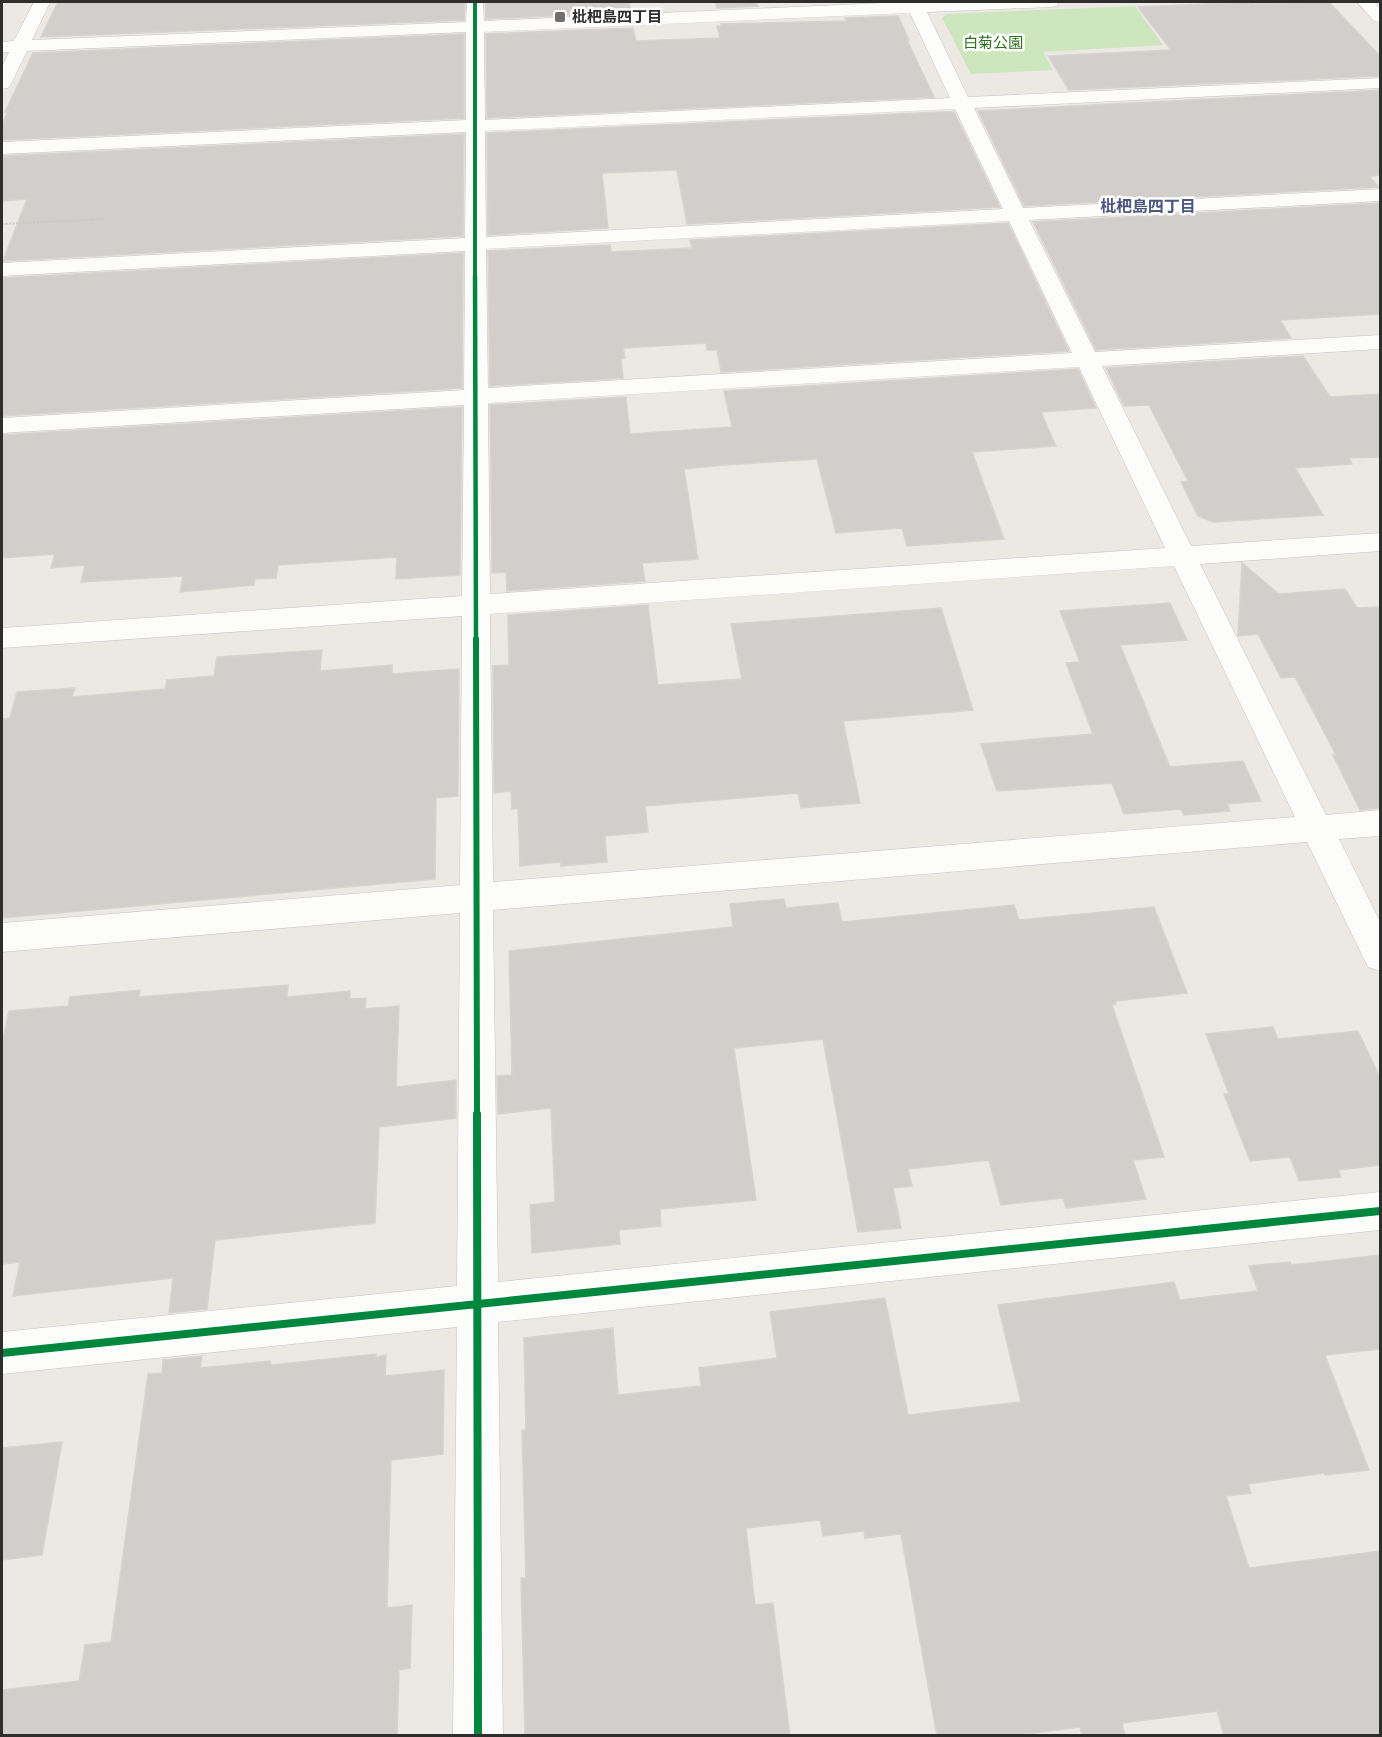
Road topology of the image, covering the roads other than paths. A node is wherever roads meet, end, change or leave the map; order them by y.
1 (42, 2) edge
2 (1051, 2) edge
3 (1365, 2) edge
4 (915, 4) edge
5 (475, 14) edge
6 (1380, 17) edge
7 (10, 47) edge
8 (1380, 83) edge
9 (2, 84) edge
10 (963, 103) junction
11 (475, 126) junction
12 (2, 148) edge
13 (1380, 195) edge
14 (1017, 215) junction
15 (475, 243) junction
16 (2, 269) edge
17 (1380, 342) edge
18 (1087, 360) junction
19 (476, 397) junction
20 (2, 425) edge
21 (1380, 542) edge
22 (1182, 555) junction
23 (475, 605) junction
24 (2, 638) edge
25 (1380, 824) edge
26 (1317, 829) junction
27 (476, 898) junction
28 (2, 937) edge
29 (1380, 956) edge
30 (1380, 1211) edge
31 (476, 1304) junction
32 (2, 1353) edge
33 (478, 1736) edge

1 - 7 street
2 - 4 street
3 - 6 street
4 - 5 street
4 - 10 street
5 - 7 street
5 - 11 street
7 - 9 street
8 - 10 street
10 - 11 street
10 - 14 street
11 - 12 street
11 - 15 street
13 - 14 street
14 - 15 street
14 - 18 street
15 - 16 street
15 - 19 street
17 - 18 street
18 - 19 street
18 - 22 street
19 - 20 street
19 - 23 street
21 - 22 street
22 - 23 street
22 - 26 street
23 - 24 street
23 - 27 street
25 - 26 street
26 - 27 street
26 - 29 street
27 - 28 street
27 - 31 street
30 - 31 street
31 - 32 street
31 - 33 street

